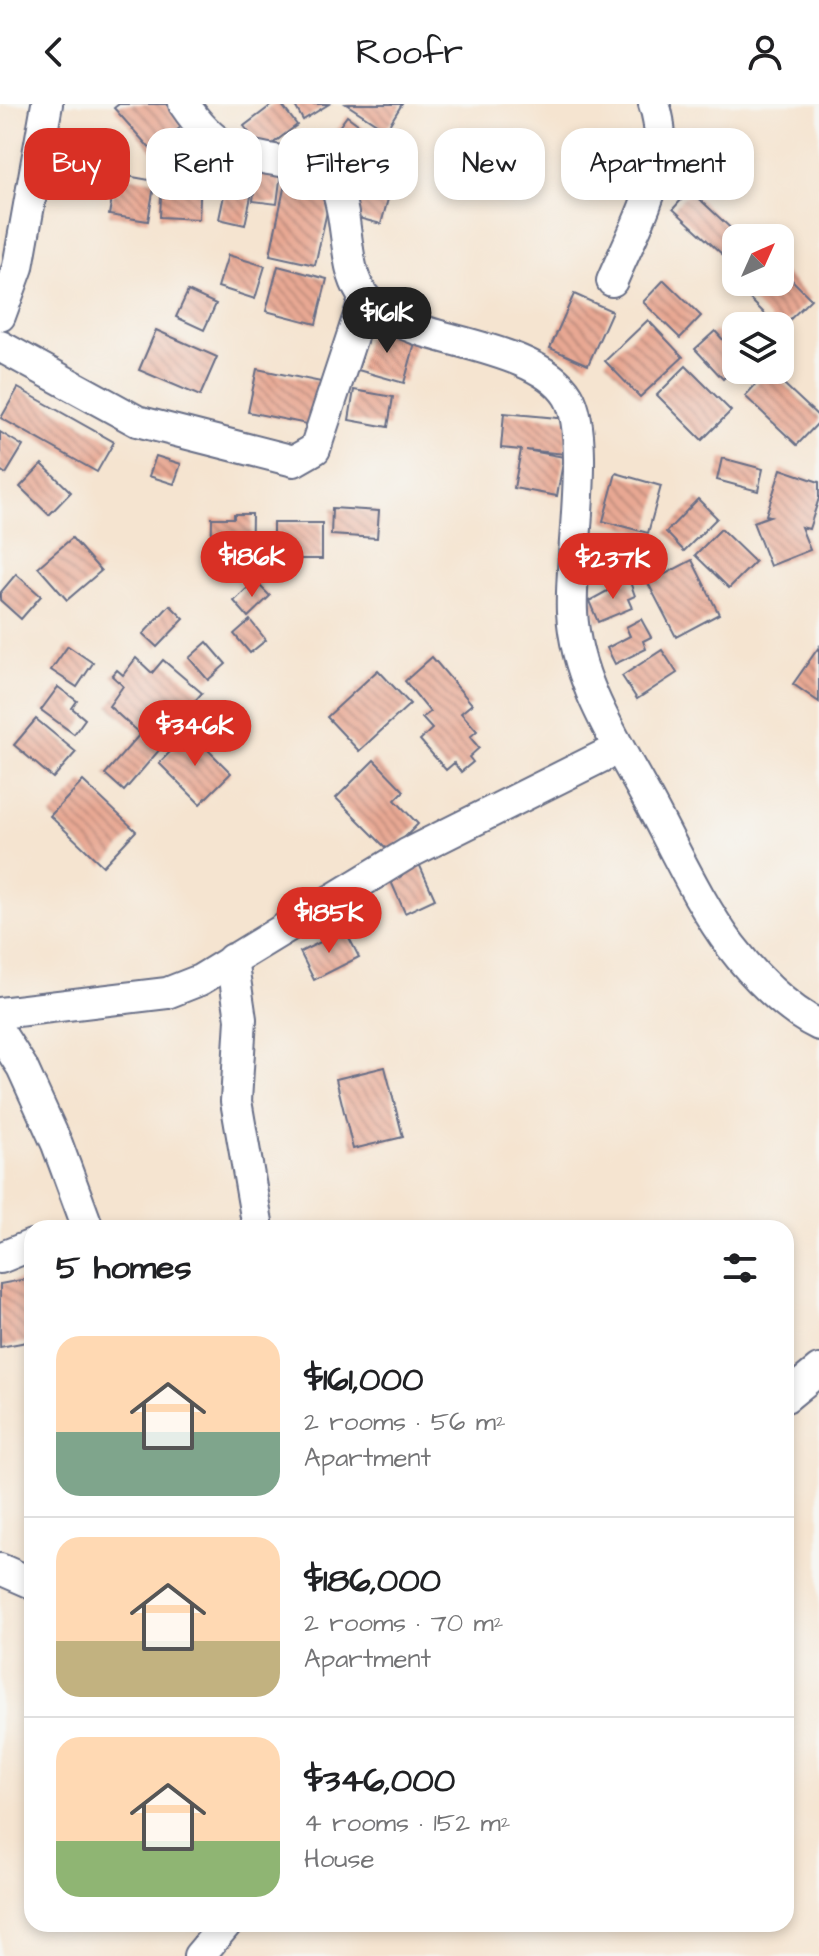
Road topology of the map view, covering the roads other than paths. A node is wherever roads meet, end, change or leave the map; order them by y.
1 (47, 104) edge
2 (184, 104) edge
3 (654, 104) edge
4 (612, 281) dead end
5 (364, 300) junction
6 (0, 316) edge
7 (0, 346) edge
8 (617, 749) junction
9 (232, 959) junction
10 (0, 1013) edge
11 (819, 1025) edge
12 (0, 1033) edge
13 (79, 1220) edge
14 (257, 1220) edge
15 (24, 1248) edge
16 (0, 1258) edge
17 (819, 1370) edge
18 (794, 1390) edge
19 (0, 1569) edge
20 (24, 1580) edge
21 (219, 1932) edge
22 (199, 1956) edge

1 - 6 street
2 - 5 street
3 - 4 street
5 - 7 street
5 - 8 street
8 - 9 street
8 - 11 street
9 - 10 street
9 - 14 street
12 - 13 street
15 - 16 street
17 - 18 street
19 - 20 street
21 - 22 street

